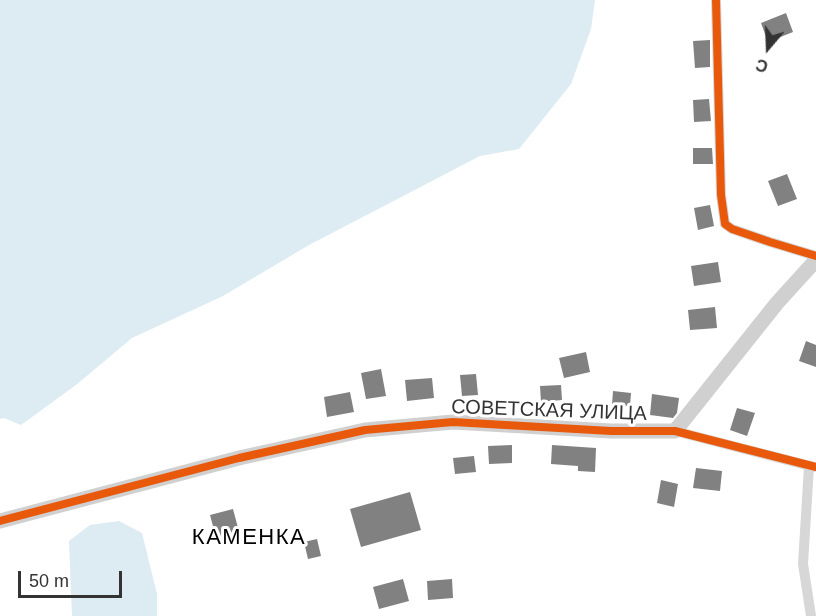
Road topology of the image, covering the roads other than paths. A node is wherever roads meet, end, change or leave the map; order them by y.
1 (716, 0) edge
2 (816, 258) edge
3 (675, 431) junction
4 (813, 466) edge
5 (0, 521) edge
6 (811, 616) edge

1 - 2 street
2 - 3 street
3 - 4 street, СОВЕТСКАЯ УЛИЦА
3 - 5 street, СОВЕТСКАЯ УЛИЦА
4 - 6 street

